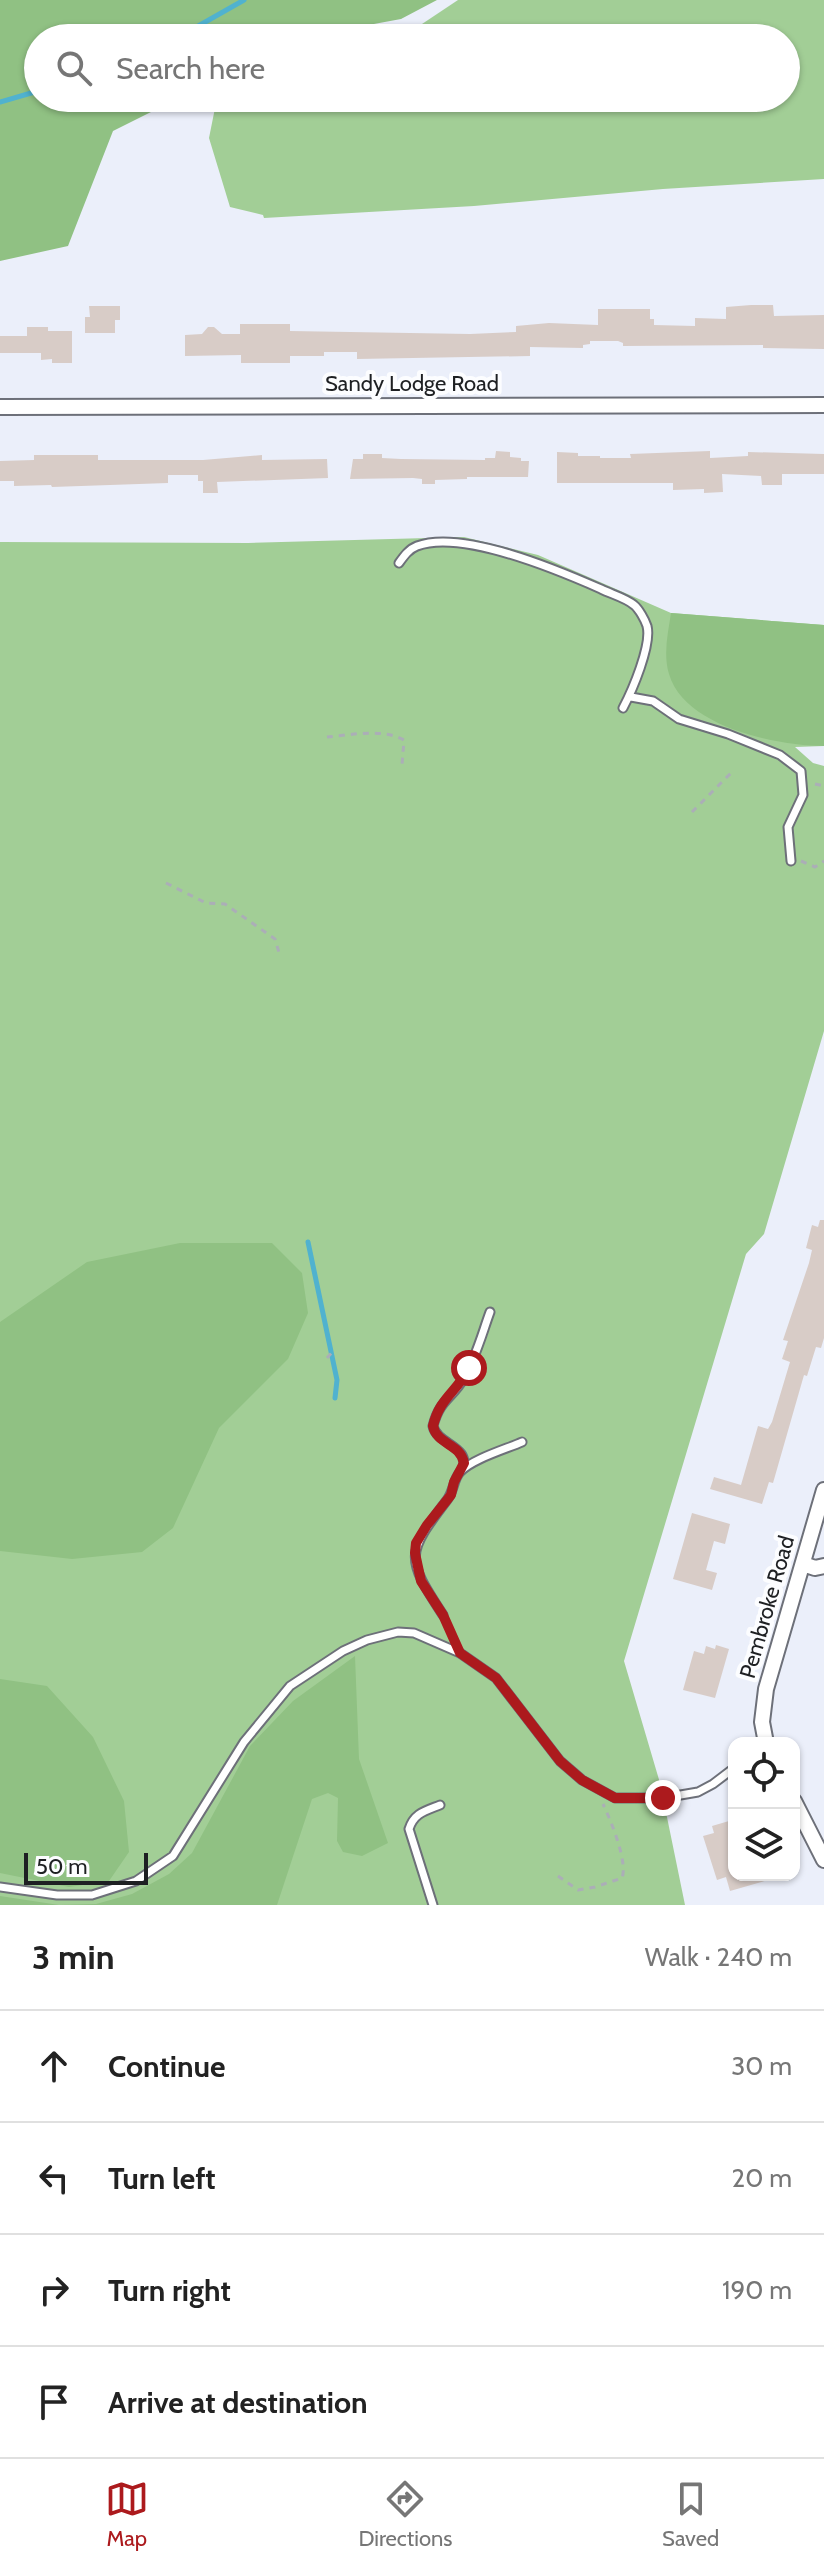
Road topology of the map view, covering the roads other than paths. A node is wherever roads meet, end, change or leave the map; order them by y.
1 (824, 405) edge
2 (0, 407) edge
3 (399, 563) dead end
4 (631, 697) junction
5 (623, 708) dead end
6 (791, 861) dead end
7 (490, 1312) dead end
8 (522, 1442) dead end
9 (462, 1470) junction
10 (824, 1490) edge
11 (803, 1564) junction
12 (824, 1566) edge
13 (443, 1615) dead end
14 (763, 1737) edge
15 (728, 1773) edge
16 (440, 1805) dead end
17 (798, 1809) edge
18 (824, 1860) edge
19 (0, 1887) edge
20 (433, 1905) edge

1 - 2 street, Sandy Lodge Road
3 - 4 lane
4 - 5 lane
4 - 6 lane
7 - 9 lane
8 - 9 lane
9 - 13 lane
10 - 11 street, Pembroke Road
11 - 12 street
11 - 14 street, Pembroke Road
15 - 19 lane
16 - 20 lane
17 - 18 street

